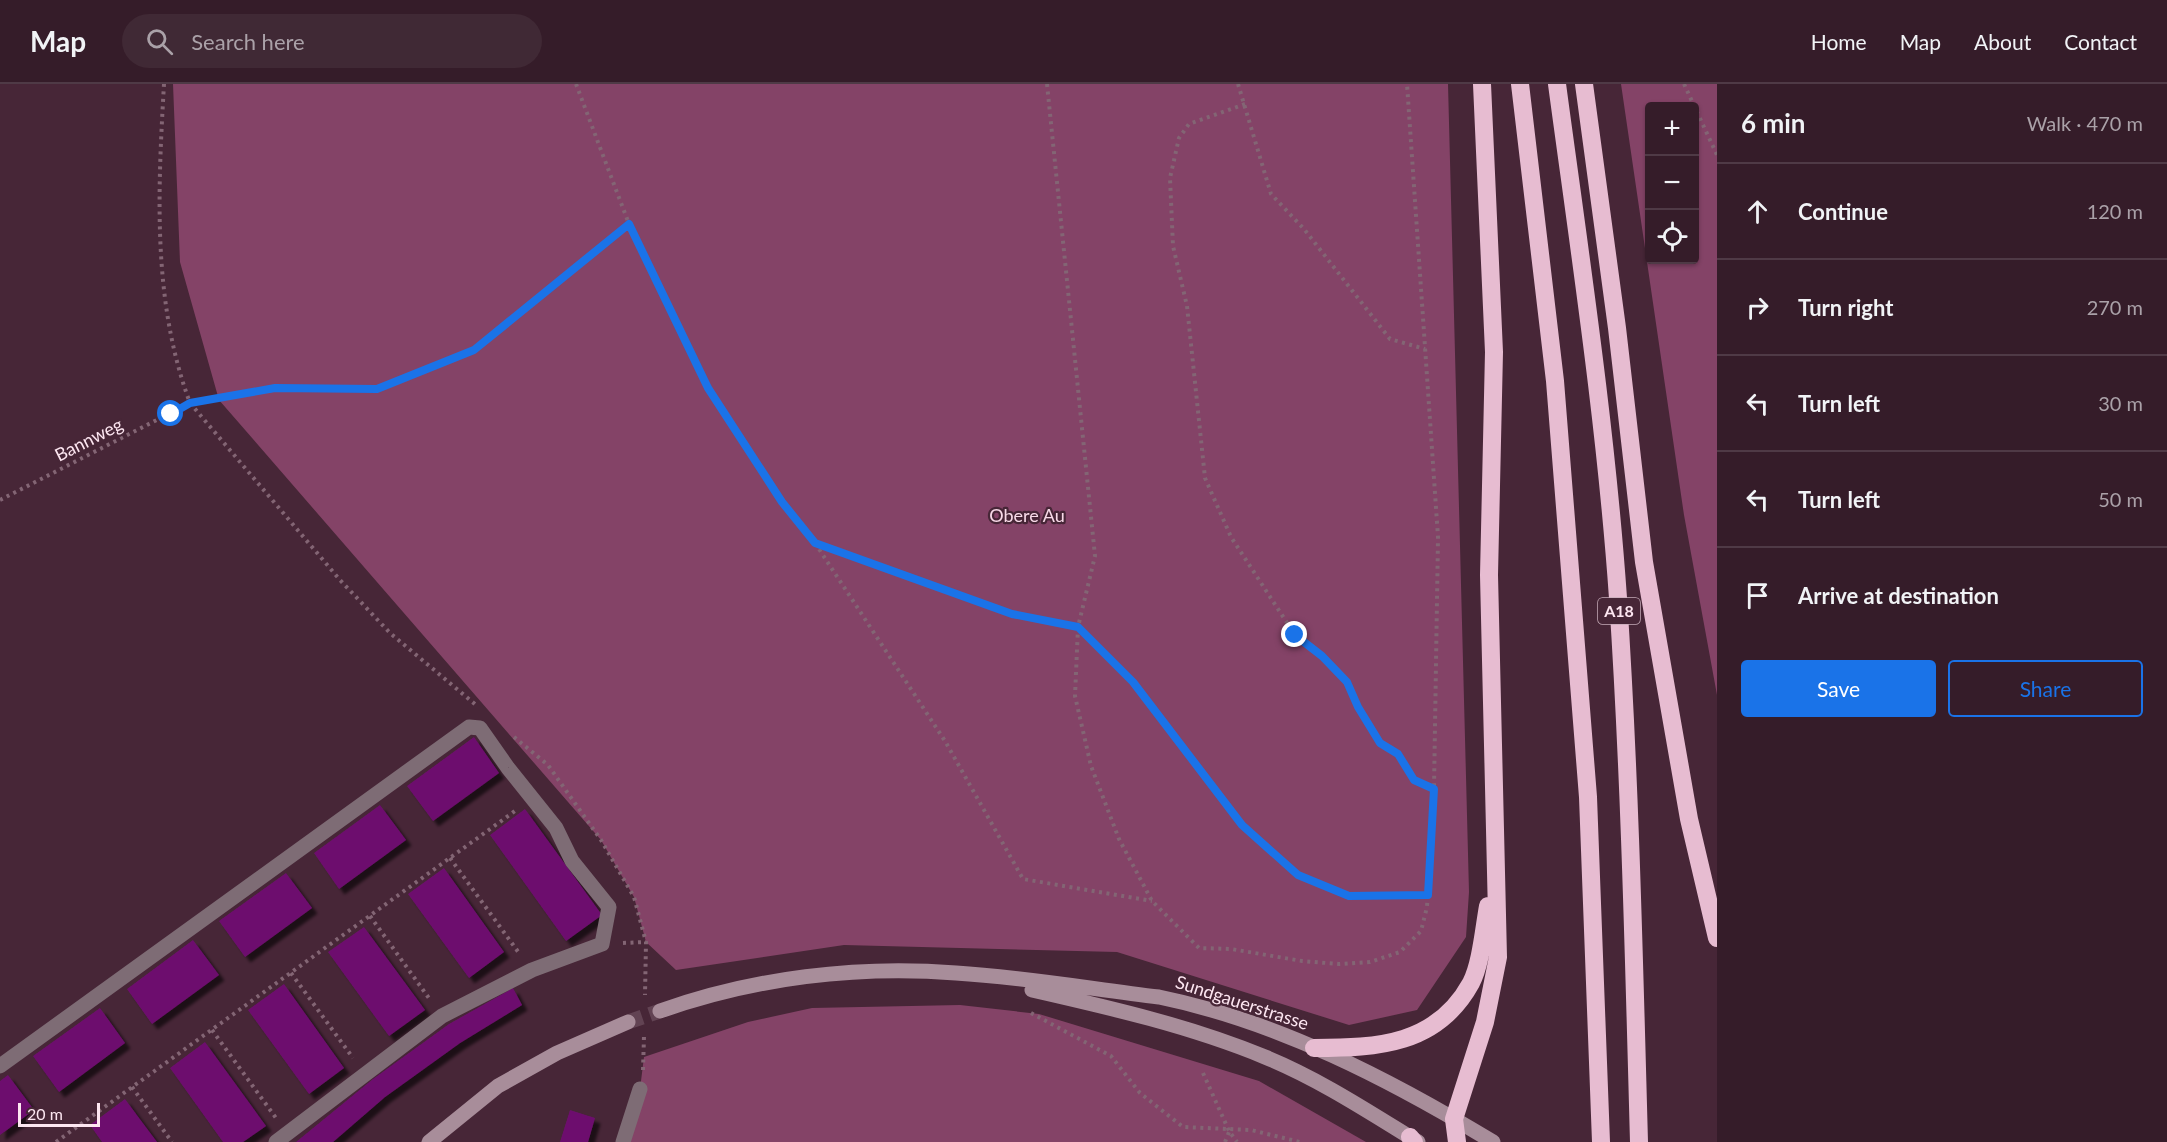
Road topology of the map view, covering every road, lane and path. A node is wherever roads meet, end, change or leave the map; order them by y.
1 (164, 84) edge
2 (576, 84) edge
3 (1047, 84) edge
4 (1238, 84) edge
5 (1407, 84) edge
6 (1482, 84) edge
7 (1520, 84) edge
8 (1557, 84) edge
9 (1584, 84) edge
10 (1684, 84) edge
11 (1245, 104) junction
12 (1717, 155) edge
13 (629, 224) junction
14 (1425, 349) junction
15 (190, 403) junction
16 (0, 500) edge
17 (815, 543) junction
18 (1078, 627) junction
19 (477, 706) dead end
20 (513, 735) dead end
21 (1434, 789) junction
22 (533, 798) junction
23 (450, 858) junction
24 (1494, 875) junction
25 (1428, 895) junction
26 (1152, 901) junction
27 (369, 916) junction
28 (1717, 938) edge
29 (633, 942) dead end
30 (532, 970) junction
31 (291, 972) junction
32 (956, 972) junction
33 (660, 1011) tunnel mouth
34 (1028, 1011) dead end
35 (442, 1016) junction
36 (628, 1022) tunnel mouth
37 (212, 1030) junction
38 (1314, 1048) junction
39 (0, 1066) edge
40 (364, 1073) junction
41 (1203, 1073) dead end
42 (132, 1087) junction
43 (640, 1089) dead end
44 (1454, 1119) junction
45 (1229, 1131) junction
46 (282, 1138) edge
47 (1414, 1140) edge
48 (56, 1142) edge
49 (172, 1142) edge
50 (429, 1142) edge
51 (623, 1142) edge
52 (1226, 1142) edge
53 (1237, 1142) edge
54 (1300, 1142) edge
55 (1457, 1142) edge
56 (1493, 1142) edge
57 (1601, 1142) edge
58 (1639, 1142) edge

1 - 15 path
2 - 13 path
3 - 18 path
4 - 11 path
5 - 14 path
6 - 24 highway
7 - 57 highway, A18
8 - 58 highway, A18
9 - 28 highway
10 - 12 path
11 - 14 path
11 - 21 path
13 - 15 path, Bannweg
13 - 17 path
14 - 21 path
15 - 16 path, Bannweg
15 - 19 path
17 - 18 path
17 - 26 path
18 - 25 path
18 - 26 path
20 - 29 path
21 - 25 path
22 - 23 path
22 - 30 street
22 - 39 street
23 - 27 path
23 - 30 path
24 - 38 highway
24 - 44 highway
25 - 26 path
27 - 31 path
27 - 35 path
30 - 35 street
31 - 37 path
31 - 40 path
32 - 33 main road, Sundgauerstrasse
32 - 38 main road, Sundgauerstrasse
32 - 47 main road, Sundgauerstrasse
34 - 45 path
35 - 40 street
36 - 50 main road
37 - 42 path
37 - 46 path
38 - 44 main road, Sundgauerstrasse
40 - 46 street
41 - 45 path
42 - 48 path
42 - 49 path
43 - 51 street
44 - 55 highway
44 - 56 main road, Sundgauerstrasse
45 - 52 path
45 - 53 path
45 - 54 path

